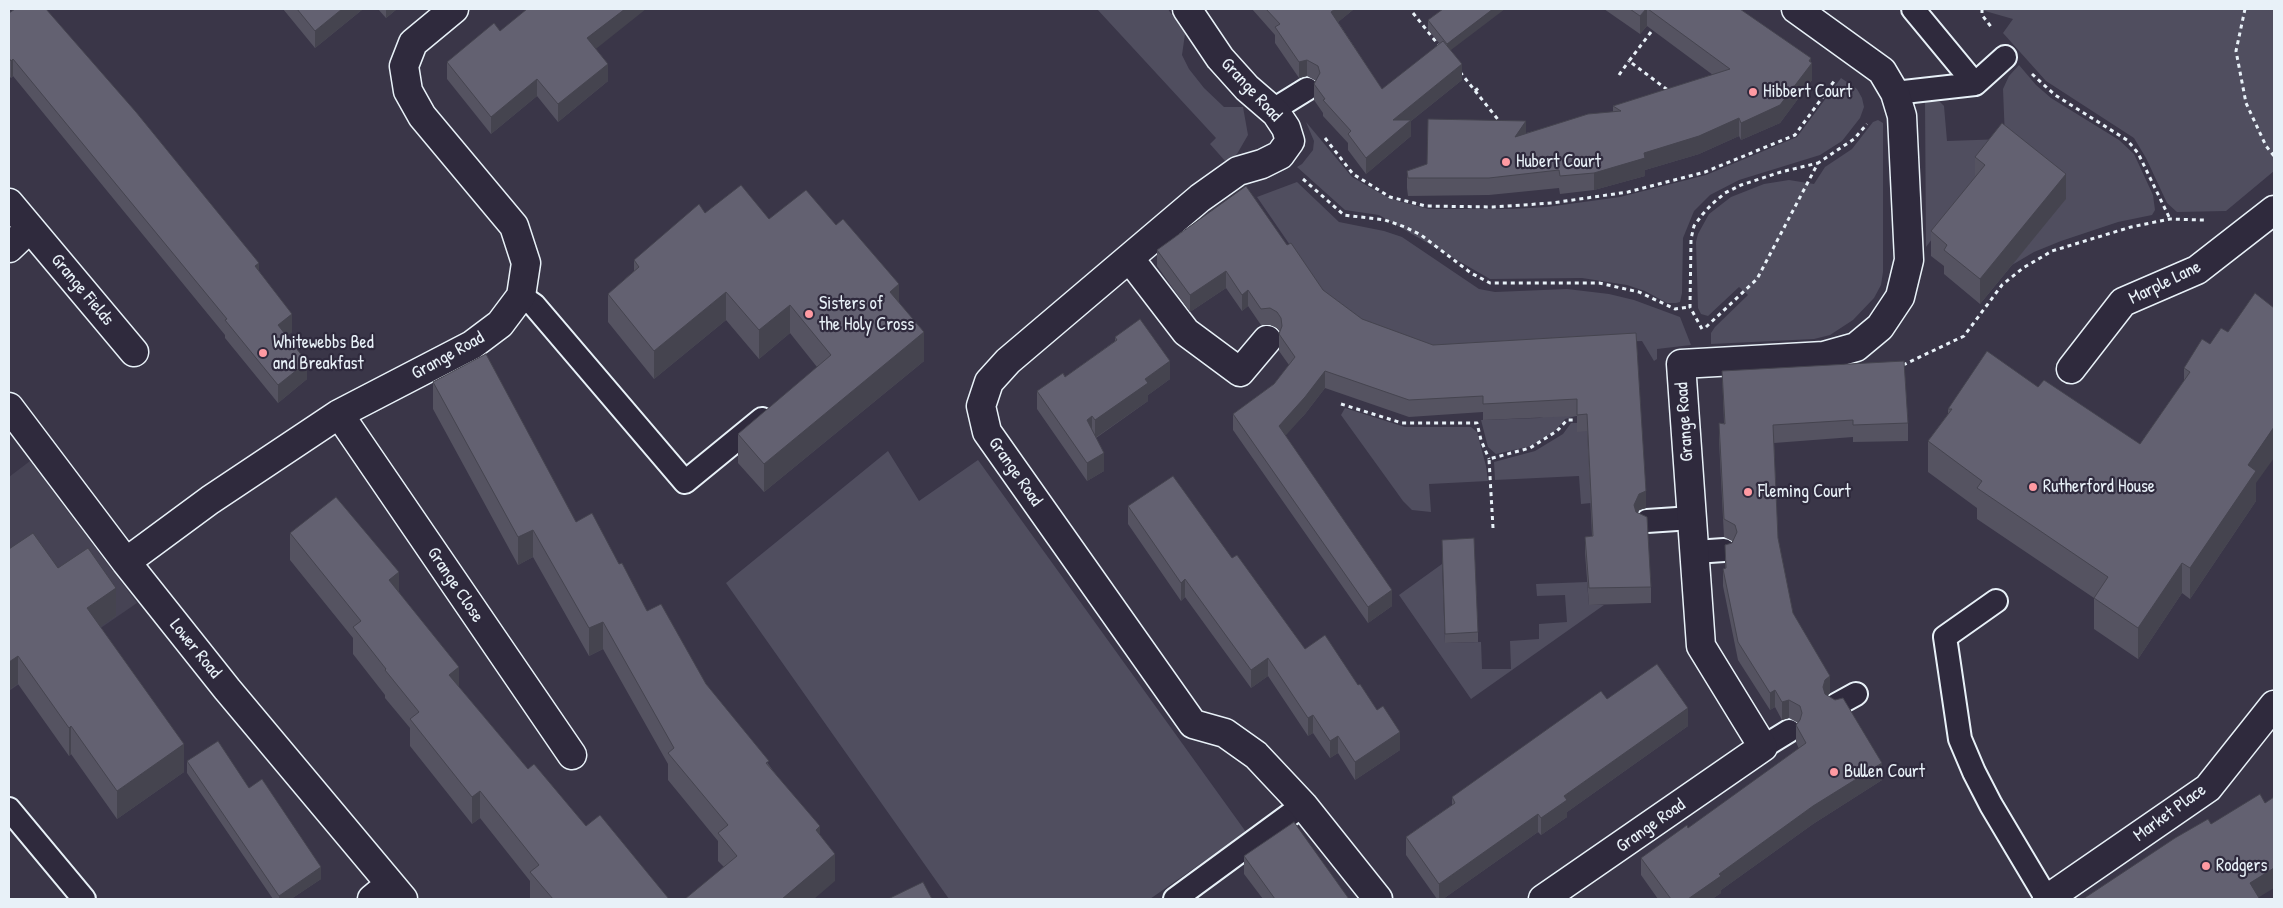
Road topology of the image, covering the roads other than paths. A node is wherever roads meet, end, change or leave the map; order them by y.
1 (454, 9) edge
2 (1187, 9) edge
3 (1796, 9) edge
4 (1913, 9) edge
5 (2005, 56) dead end
6 (1975, 84) junction
7 (1307, 89) dead end
8 (1896, 93) junction
9 (1273, 110) junction
10 (9, 203) edge
11 (2274, 210) edge
12 (30, 228) junction
13 (9, 248) edge
14 (1130, 259) junction
15 (521, 296) junction
16 (1267, 340) dead end
17 (134, 352) dead end
18 (2071, 370) dead end
19 (9, 407) edge
20 (775, 409) edge
21 (339, 414) junction
22 (1692, 518) junction
23 (1646, 520) edge
24 (1724, 550) edge
25 (1694, 552) junction
26 (126, 562) junction
27 (1996, 601) dead end
28 (1856, 694) dead end
29 (1836, 705) edge
30 (2274, 705) edge
31 (1789, 731) dead end
32 (1763, 747) junction
33 (572, 755) dead end
34 (1303, 805) junction
35 (9, 809) edge
36 (388, 894) edge
37 (84, 899) edge
38 (1175, 899) edge
39 (1378, 899) edge
40 (1544, 899) edge
41 (2047, 899) edge

1 - 15 street, Grange Road
2 - 9 street, Grange Road
3 - 8 street, Grange Road
4 - 6 lane
5 - 6 lane
6 - 8 lane
7 - 9 lane
8 - 22 street, Grange Road
9 - 14 street, Grange Road
10 - 12 street, Grange Fields
11 - 18 street, Marple Lane
12 - 13 street
12 - 17 street, Grange Fields
14 - 16 street
14 - 34 street, Grange Road
15 - 20 lane
15 - 21 street, Grange Road
19 - 26 street, Lower Road
21 - 26 street, Grange Road
21 - 33 street, Grange Close
22 - 23 lane
22 - 25 street, Grange Road
24 - 25 lane
25 - 32 street, Grange Road
26 - 36 street, Lower Road
27 - 41 lane
28 - 29 lane
30 - 41 street, Market Place
31 - 32 lane
32 - 40 street, Grange Road
34 - 38 lane
34 - 39 street, Grange Road
35 - 37 lane

